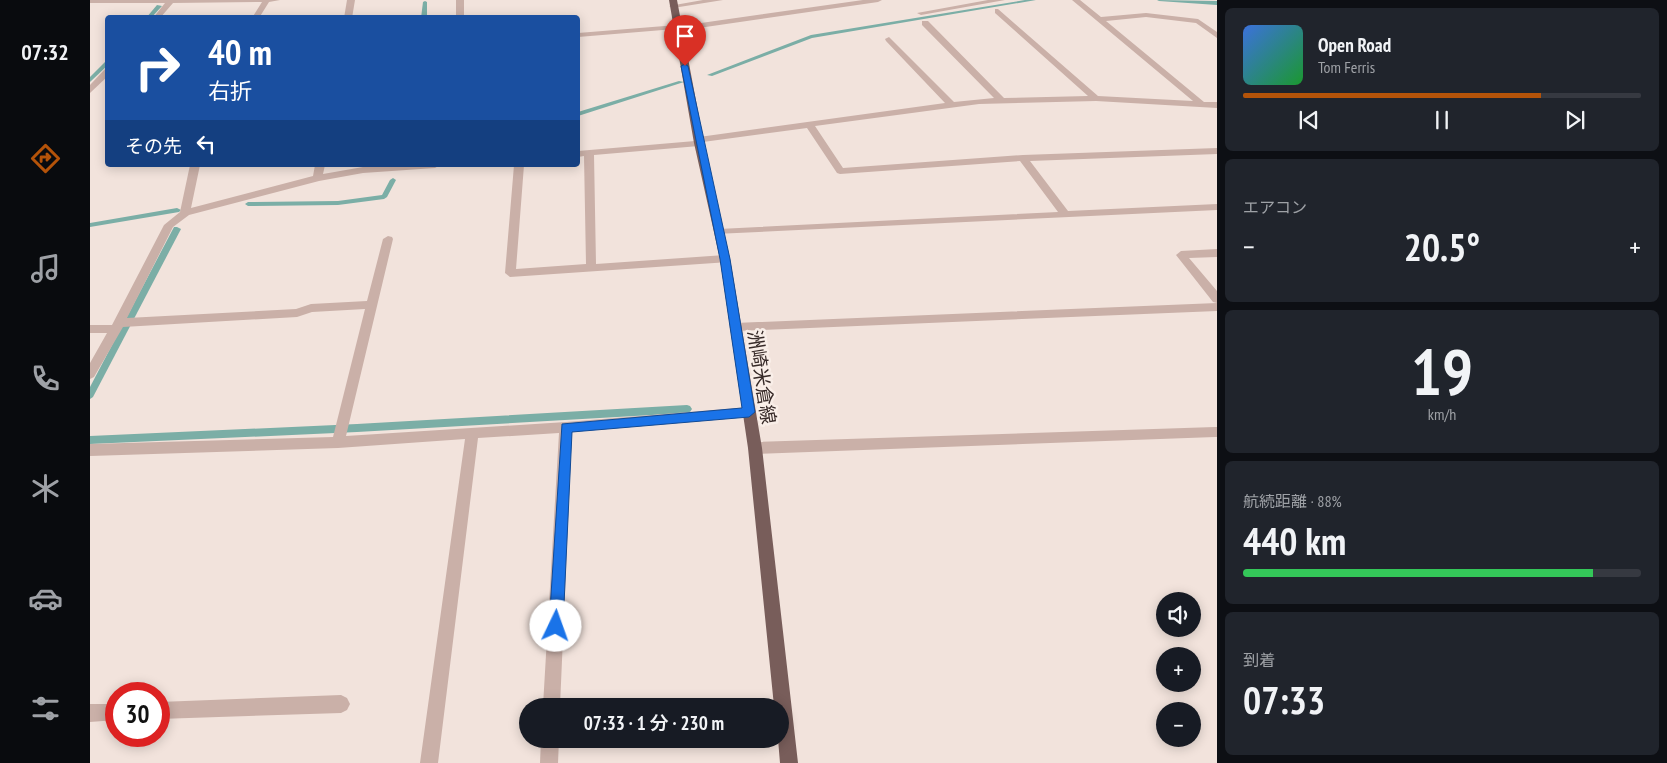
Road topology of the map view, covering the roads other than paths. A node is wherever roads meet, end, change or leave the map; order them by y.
1 (171, 0) edge
2 (267, 0) edge
3 (276, 0) edge
4 (351, 0) edge
5 (460, 0) edge
6 (719, 0) edge
7 (878, 0) edge
8 (1001, 0) edge
9 (1076, 0) edge
10 (90, 1) edge
11 (673, 3) edge
12 (998, 11) dead end
13 (921, 13) dead end
14 (158, 15) edge
15 (257, 15) edge
16 (348, 15) edge
17 (460, 15) edge
18 (1100, 19) junction
19 (925, 23) dead end
20 (678, 28) junction
21 (580, 35) edge
22 (1217, 36) edge
23 (888, 39) dead end
24 (105, 74) edge
25 (90, 90) edge
26 (1096, 98) junction
27 (1001, 100) junction
28 (1200, 103) junction
29 (1217, 104) edge
30 (952, 105) junction
31 (810, 125) junction
32 (699, 141) junction
33 (1217, 151) edge
34 (588, 153) junction
35 (580, 154) edge
36 (1023, 158) junction
37 (195, 167) edge
38 (320, 167) edge
39 (406, 167) edge
40 (519, 167) edge
41 (318, 178) junction
42 (1217, 207) edge
43 (185, 213) junction
44 (1066, 215) junction
45 (719, 232) junction
46 (388, 239) dead end
47 (1217, 253) edge
48 (725, 259) junction
49 (591, 268) junction
50 (1217, 299) edge
51 (372, 306) junction
52 (1217, 306) edge
53 (124, 324) junction
54 (735, 327) junction
55 (90, 329) edge
56 (90, 374) edge
57 (749, 412) junction
58 (566, 427) junction
59 (1216, 432) dead end
60 (340, 433) junction
61 (472, 433) junction
62 (754, 448) junction
63 (90, 450) edge
64 (552, 698) edge
65 (341, 704) dead end
66 (170, 711) edge
67 (105, 712) edge
68 (90, 713) edge
69 (550, 748) edge
70 (429, 763) edge
71 (549, 763) edge
72 (789, 763) edge

1 - 2 street
1 - 10 street
1 - 14 street
2 - 3 street
2 - 15 street
4 - 16 street
5 - 17 street
6 - 11 street
7 - 20 street
8 - 13 street
9 - 18 street
11 - 20 main road, 洲崎米倉線
12 - 26 street
18 - 22 street
18 - 28 street
19 - 27 street
20 - 21 street
20 - 32 main road, 洲崎米倉線
23 - 30 street
24 - 25 street
26 - 27 street
26 - 28 street
27 - 30 street
28 - 29 street
30 - 31 street
31 - 32 street
31 - 36 street
32 - 34 street
32 - 45 main road, 洲崎米倉線
33 - 36 street
34 - 35 street
34 - 49 street
36 - 44 street
37 - 43 street
38 - 41 street
39 - 41 street
40 - 49 street
41 - 43 street
42 - 44 street
43 - 53 street
44 - 45 street
45 - 48 main road, 洲崎米倉線
46 - 51 street
47 - 50 street
48 - 49 street
48 - 54 main road, 洲崎米倉線
51 - 53 street
51 - 60 street
52 - 54 street
53 - 55 street
53 - 56 street
54 - 57 main road, 洲崎米倉線
57 - 58 street
57 - 62 main road, 洲崎米倉線
58 - 61 street
58 - 64 street
59 - 62 street
60 - 61 street
60 - 63 street
61 - 70 street
62 - 72 main road, 洲崎米倉線
65 - 66 street
67 - 68 street
69 - 71 street

